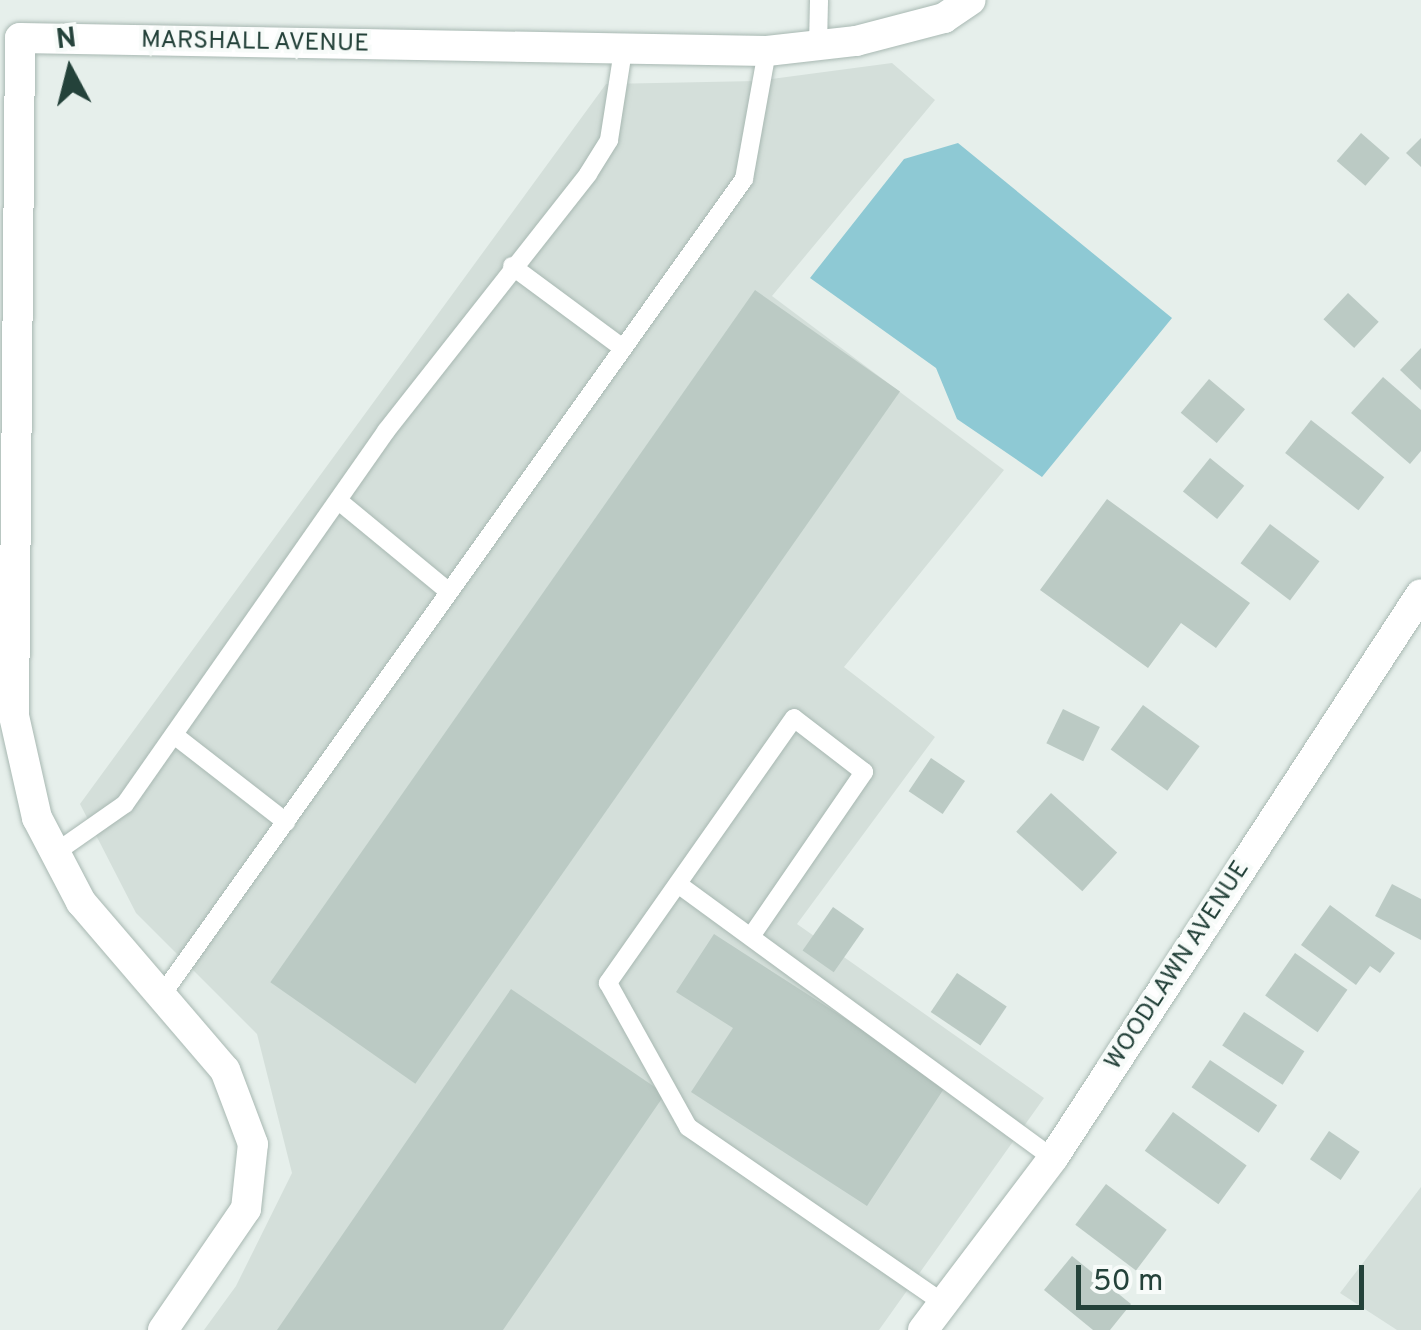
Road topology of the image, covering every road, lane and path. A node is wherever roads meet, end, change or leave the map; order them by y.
1 (818, 0) edge
2 (971, 0) edge
3 (818, 45) junction
4 (623, 51) junction
5 (767, 51) junction
6 (512, 266) junction
7 (624, 348) junction
8 (340, 502) junction
9 (449, 592) junction
10 (1421, 594) edge
11 (174, 735) junction
12 (286, 822) junction
13 (55, 853) junction
14 (678, 884) junction
15 (752, 936) junction
16 (160, 996) junction
17 (1052, 1158) junction
18 (943, 1302) junction
19 (163, 1330) edge
20 (924, 1330) edge

1 - 3 lane
2 - 3 street, MARSHALL AVENUE
3 - 5 street, MARSHALL AVENUE
4 - 5 street, MARSHALL AVENUE
4 - 6 lane
4 - 13 street, MARSHALL AVENUE
5 - 7 lane
6 - 7 lane
6 - 8 lane
7 - 9 lane
8 - 9 lane
8 - 11 lane
9 - 12 lane
10 - 17 street, WOODLAWN AVENUE
11 - 12 lane
11 - 13 lane
12 - 16 lane
13 - 16 street, MARSHALL AVENUE
14 - 15 lane
14 - 15 lane
14 - 18 lane
15 - 17 lane
16 - 19 street, MARSHALL AVENUE
17 - 18 street, WOODLAWN AVENUE
18 - 20 street, WOODLAWN AVENUE

